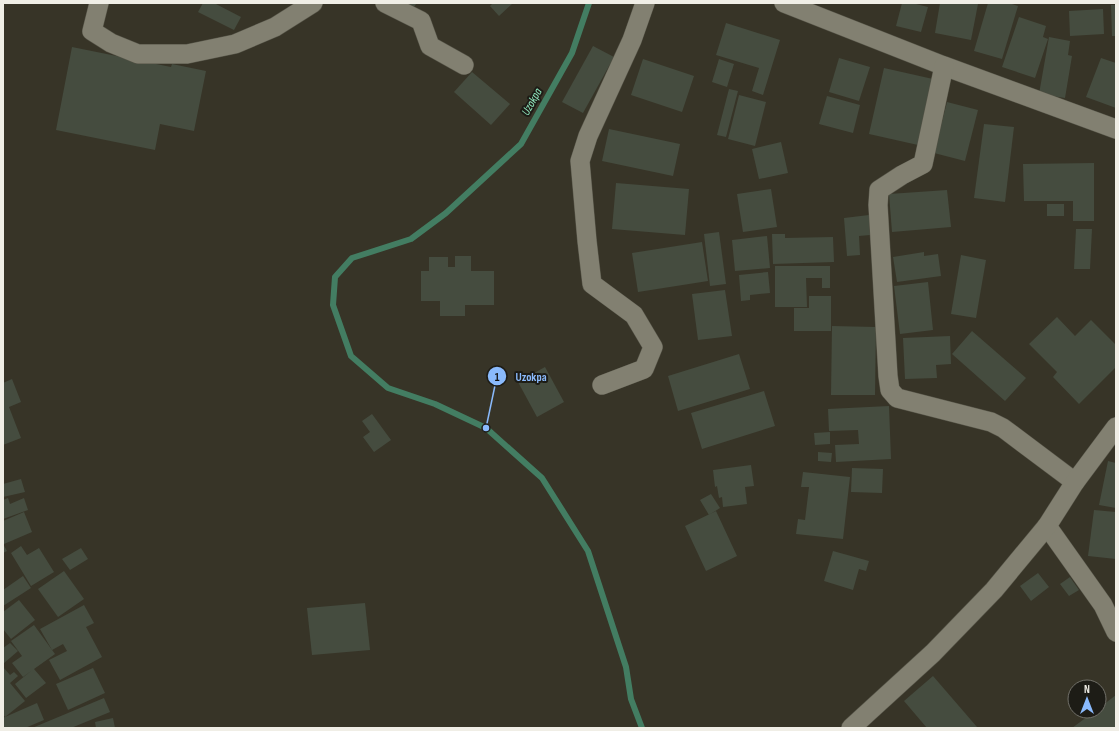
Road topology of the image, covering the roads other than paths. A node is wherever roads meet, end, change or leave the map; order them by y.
1 (99, 3) edge
2 (312, 3) edge
3 (385, 3) edge
4 (645, 3) edge
5 (787, 3) edge
6 (464, 65) dead end
7 (944, 66) junction
8 (1116, 129) edge
9 (602, 385) dead end
10 (1116, 427) edge
11 (1075, 482) junction
12 (1047, 526) junction
13 (1116, 632) edge
14 (851, 728) edge

1 - 2 street
3 - 6 street
4 - 9 street
5 - 7 street
7 - 8 street
7 - 11 street
10 - 11 street
11 - 12 street
12 - 13 street
12 - 14 street

